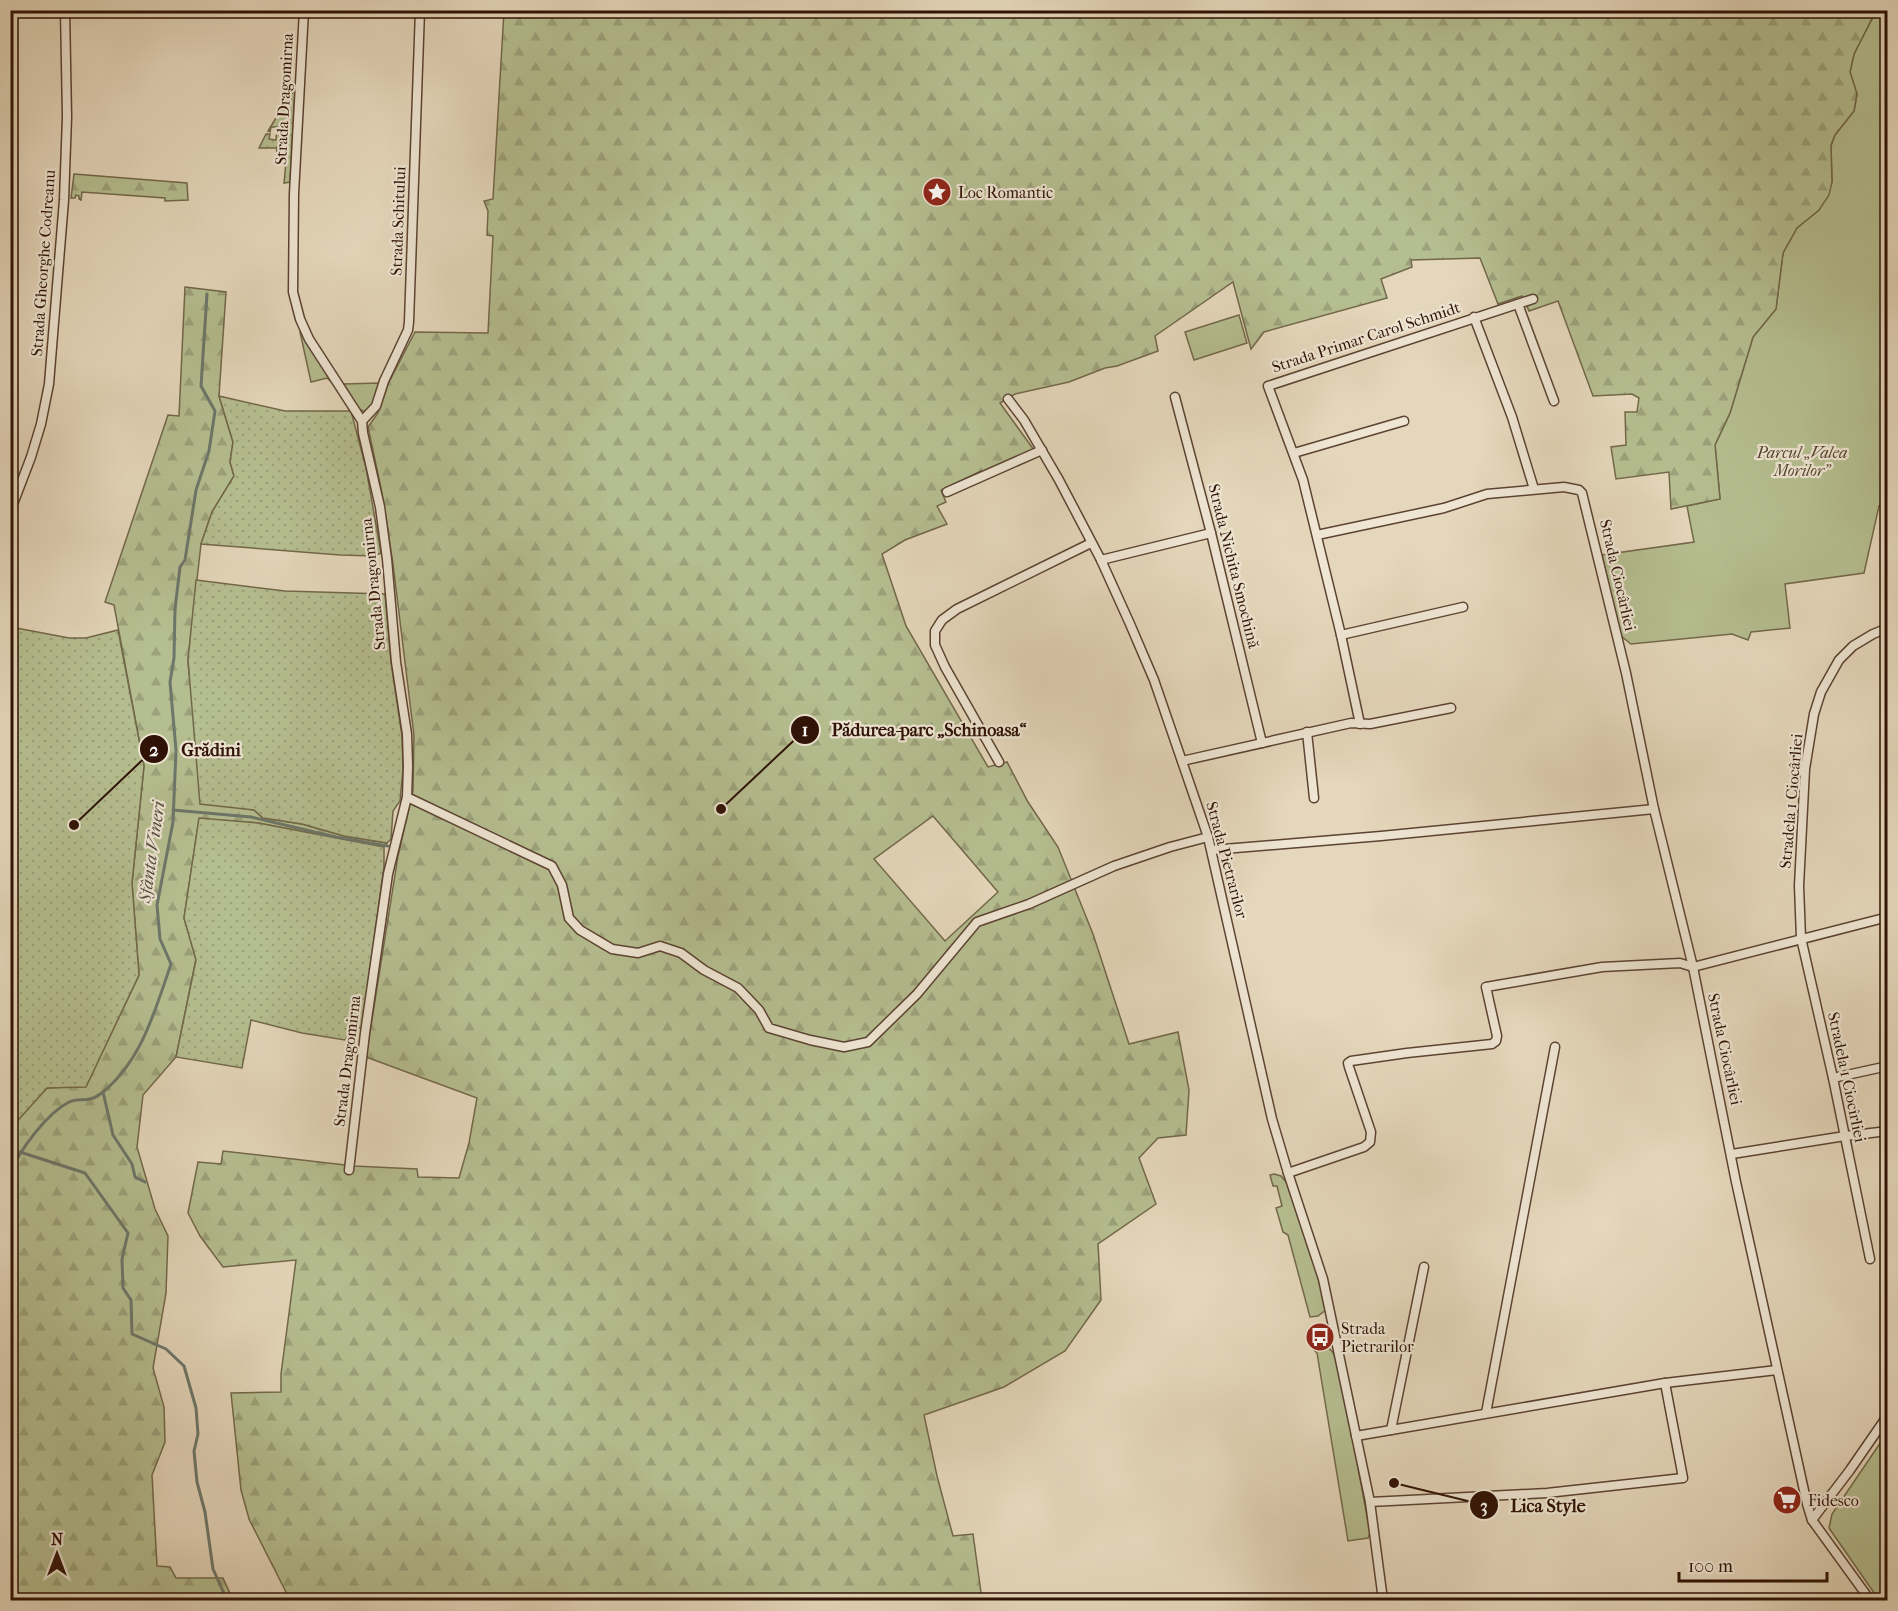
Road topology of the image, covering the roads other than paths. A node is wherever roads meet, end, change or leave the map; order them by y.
1 (65, 10) edge
2 (304, 10) edge
3 (420, 10) edge
4 (1533, 299) dead end
5 (1518, 304) junction
6 (1474, 317) junction
7 (1175, 397) dead end
8 (1008, 399) dead end
9 (1554, 400) dead end
10 (362, 421) junction
11 (1404, 421) dead end
12 (1042, 450) junction
13 (1294, 453) junction
14 (1534, 489) junction
15 (947, 492) dead end
16 (10, 512) edge
17 (1211, 533) junction
18 (1317, 535) junction
19 (1091, 543) junction
20 (1101, 560) junction
21 (1463, 607) dead end
22 (1887, 628) edge
23 (1341, 635) junction
24 (1451, 708) dead end
25 (1360, 724) junction
26 (1307, 732) junction
27 (1262, 743) junction
28 (1182, 761) junction
29 (999, 762) dead end
30 (407, 797) junction
31 (1314, 798) dead end
32 (1654, 809) junction
33 (1208, 837) junction
34 (1212, 850) junction
35 (1887, 917) edge
36 (1801, 938) junction
37 (1693, 967) junction
38 (1555, 1047) dead end
39 (1887, 1066) edge
40 (1833, 1078) junction
41 (1887, 1131) edge
42 (1845, 1136) junction
43 (1732, 1154) junction
44 (349, 1170) dead end
45 (1288, 1173) junction
46 (1870, 1258) dead end
47 (1424, 1267) dead end
48 (1777, 1370) junction
49 (1665, 1383) junction
50 (1486, 1413) junction
51 (1887, 1416) edge
52 (1391, 1430) junction
53 (1356, 1436) junction
54 (1370, 1502) junction
55 (1812, 1520) junction
56 (1383, 1600) edge
57 (1870, 1600) edge

1 - 16 street, Strada Gheorghe Codreanu
2 - 10 street, Strada Dragomirna
3 - 10 street, Strada Schitului
4 - 5 street, Strada Primar Carol Schmidt
5 - 6 street, Strada Primar Carol Schmidt
5 - 9 street
6 - 13 street, Strada Primar Carol Schmidt
6 - 14 street
7 - 17 street, Strada Nichita Smochină
8 - 12 street, Strada Pietrarilor
10 - 30 street, Strada Dragomirna
11 - 13 street
12 - 15 street
12 - 19 street, Strada Pietrarilor
13 - 18 street, Strada Primar Carol Schmidt
14 - 18 street
14 - 32 street, Strada Ciocârliei
17 - 20 street
17 - 27 street, Strada Nichita Smochină
18 - 23 street, Strada Primar Carol Schmidt
19 - 20 street, Strada Pietrarilor
19 - 29 street
20 - 28 street, Strada Pietrarilor
21 - 23 street
22 - 36 street, Stradela 1 Ciocârliei
23 - 25 street, Strada Primar Carol Schmidt
24 - 25 street
25 - 26 street
26 - 27 street
26 - 31 street
27 - 28 street
28 - 33 street, Strada Pietrarilor
30 - 33 street
30 - 44 street, Strada Dragomirna
32 - 34 street
32 - 37 street, Strada Ciocârliei
33 - 34 street, Strada Pietrarilor
34 - 45 street, Strada Pietrarilor
35 - 36 street
36 - 37 street
36 - 40 street, Stradela 1 Ciocîrliei
37 - 43 street, Strada Ciocârliei
37 - 45 street
38 - 50 street
39 - 40 street
40 - 42 street, Stradela 1 Ciocîrliei
41 - 42 street
42 - 43 street
42 - 46 street, Stradela 1 Ciocîrliei
43 - 48 street, Strada Ciocârliei
45 - 53 street, Strada Pietrarilor
47 - 52 street
48 - 49 street
48 - 55 street, Strada Ciocârliei
49 - 50 street
49 - 54 street
50 - 52 street
51 - 55 street
52 - 53 street
53 - 54 street, Strada Pietrarilor
54 - 56 street, Strada Pietrarilor
55 - 57 street, Strada Ciocârliei

